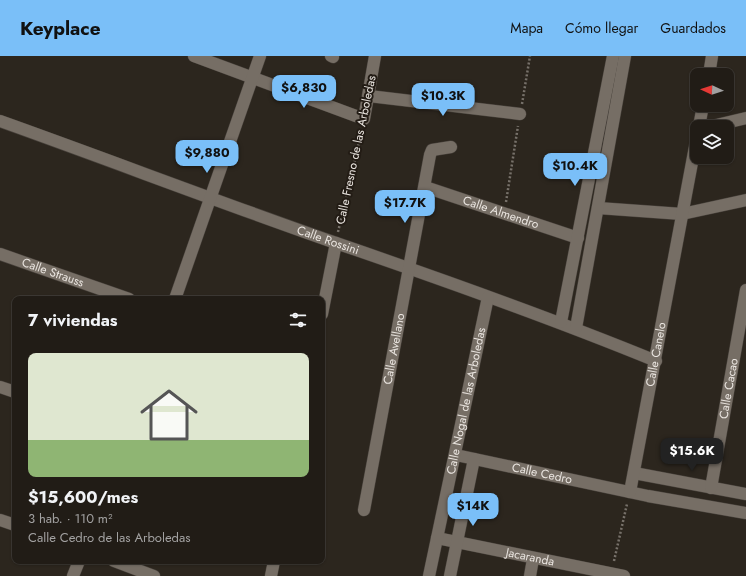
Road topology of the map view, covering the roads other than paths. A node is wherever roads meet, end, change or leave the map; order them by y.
1 (194, 56) edge
2 (260, 56) edge
3 (375, 56) edge
4 (613, 56) edge
5 (625, 56) edge
6 (712, 56) edge
7 (710, 68) edge
8 (252, 77) junction
9 (369, 96) junction
10 (520, 114) road end
11 (746, 118) edge
12 (0, 121) edge
13 (734, 121) edge
14 (451, 147) dead end
15 (692, 164) edge
16 (425, 187) junction
17 (211, 197) junction
18 (746, 200) edge
19 (598, 208) junction
20 (682, 214) junction
21 (578, 238) junction
22 (336, 243) junction
23 (0, 254) edge
24 (409, 267) junction
25 (746, 290) edge
26 (120, 296) edge
27 (176, 296) edge
28 (488, 297) junction
29 (325, 299) edge
30 (561, 322) junction
31 (576, 328) junction
32 (656, 361) junction
33 (0, 387) edge
34 (12, 391) edge
35 (456, 455) junction
36 (474, 459) junction
37 (634, 473) junction
38 (711, 488) junction
39 (630, 492) junction
40 (746, 494) edge
41 (364, 510) dead end
42 (746, 513) edge
43 (0, 520) edge
44 (12, 524) edge
45 (437, 538) junction
46 (458, 542) junction
47 (533, 559) junction
48 (78, 564) edge
49 (122, 564) edge
50 (273, 564) edge
51 (611, 575) edge
52 (73, 576) edge
53 (154, 576) edge
54 (271, 576) edge
55 (429, 576) edge
56 (450, 576) edge
57 (530, 576) edge
58 (624, 576) edge

1 - 8 street
2 - 8 street
3 - 9 street, Calle Fresno de las Arboledas
4 - 21 street
5 - 19 street
6 - 7 street
8 - 9 street, Calle Fresno de las Arboledas
8 - 17 street
9 - 10 street
11 - 13 street
12 - 17 street, Calle Rossini
14 - 16 street, Calle Avellano
15 - 20 street, Calle Canelo
16 - 21 street, Calle Almendro
16 - 24 street, Calle Avellano
17 - 22 street, Calle Rossini
17 - 27 street
18 - 20 street
19 - 20 street
19 - 31 street
20 - 32 street, Calle Canelo
21 - 30 street
22 - 24 street, Calle Rossini
22 - 29 street
23 - 26 street, Calle Strauss
24 - 28 street, Calle Rossini
24 - 41 street, Calle Avellano
25 - 38 street, Calle Cacao
28 - 30 street, Calle Rossini
28 - 35 street, Calle Nogal de las Arboledas
30 - 31 street, Calle Rossini
31 - 32 street, Calle Rossini
32 - 37 street, Calle Canelo
33 - 34 street
35 - 36 street, Calle Cedro
35 - 45 street, Calle Nogal de las Arboledas
36 - 39 street, Calle Cedro
36 - 46 street, Calle Nogal de las Arboledas
37 - 38 street
37 - 39 street, Calle Canelo
38 - 40 street
39 - 42 street, Calle Cedro
43 - 44 street
45 - 46 street, Jacaranda
45 - 55 street, Calle Nogal de las Arboledas
46 - 47 street, Jacaranda
46 - 56 street, Calle Nogal de las Arboledas
47 - 51 street, Jacaranda
47 - 57 street
48 - 52 street
49 - 53 street
50 - 54 street
51 - 58 street, Jacaranda

